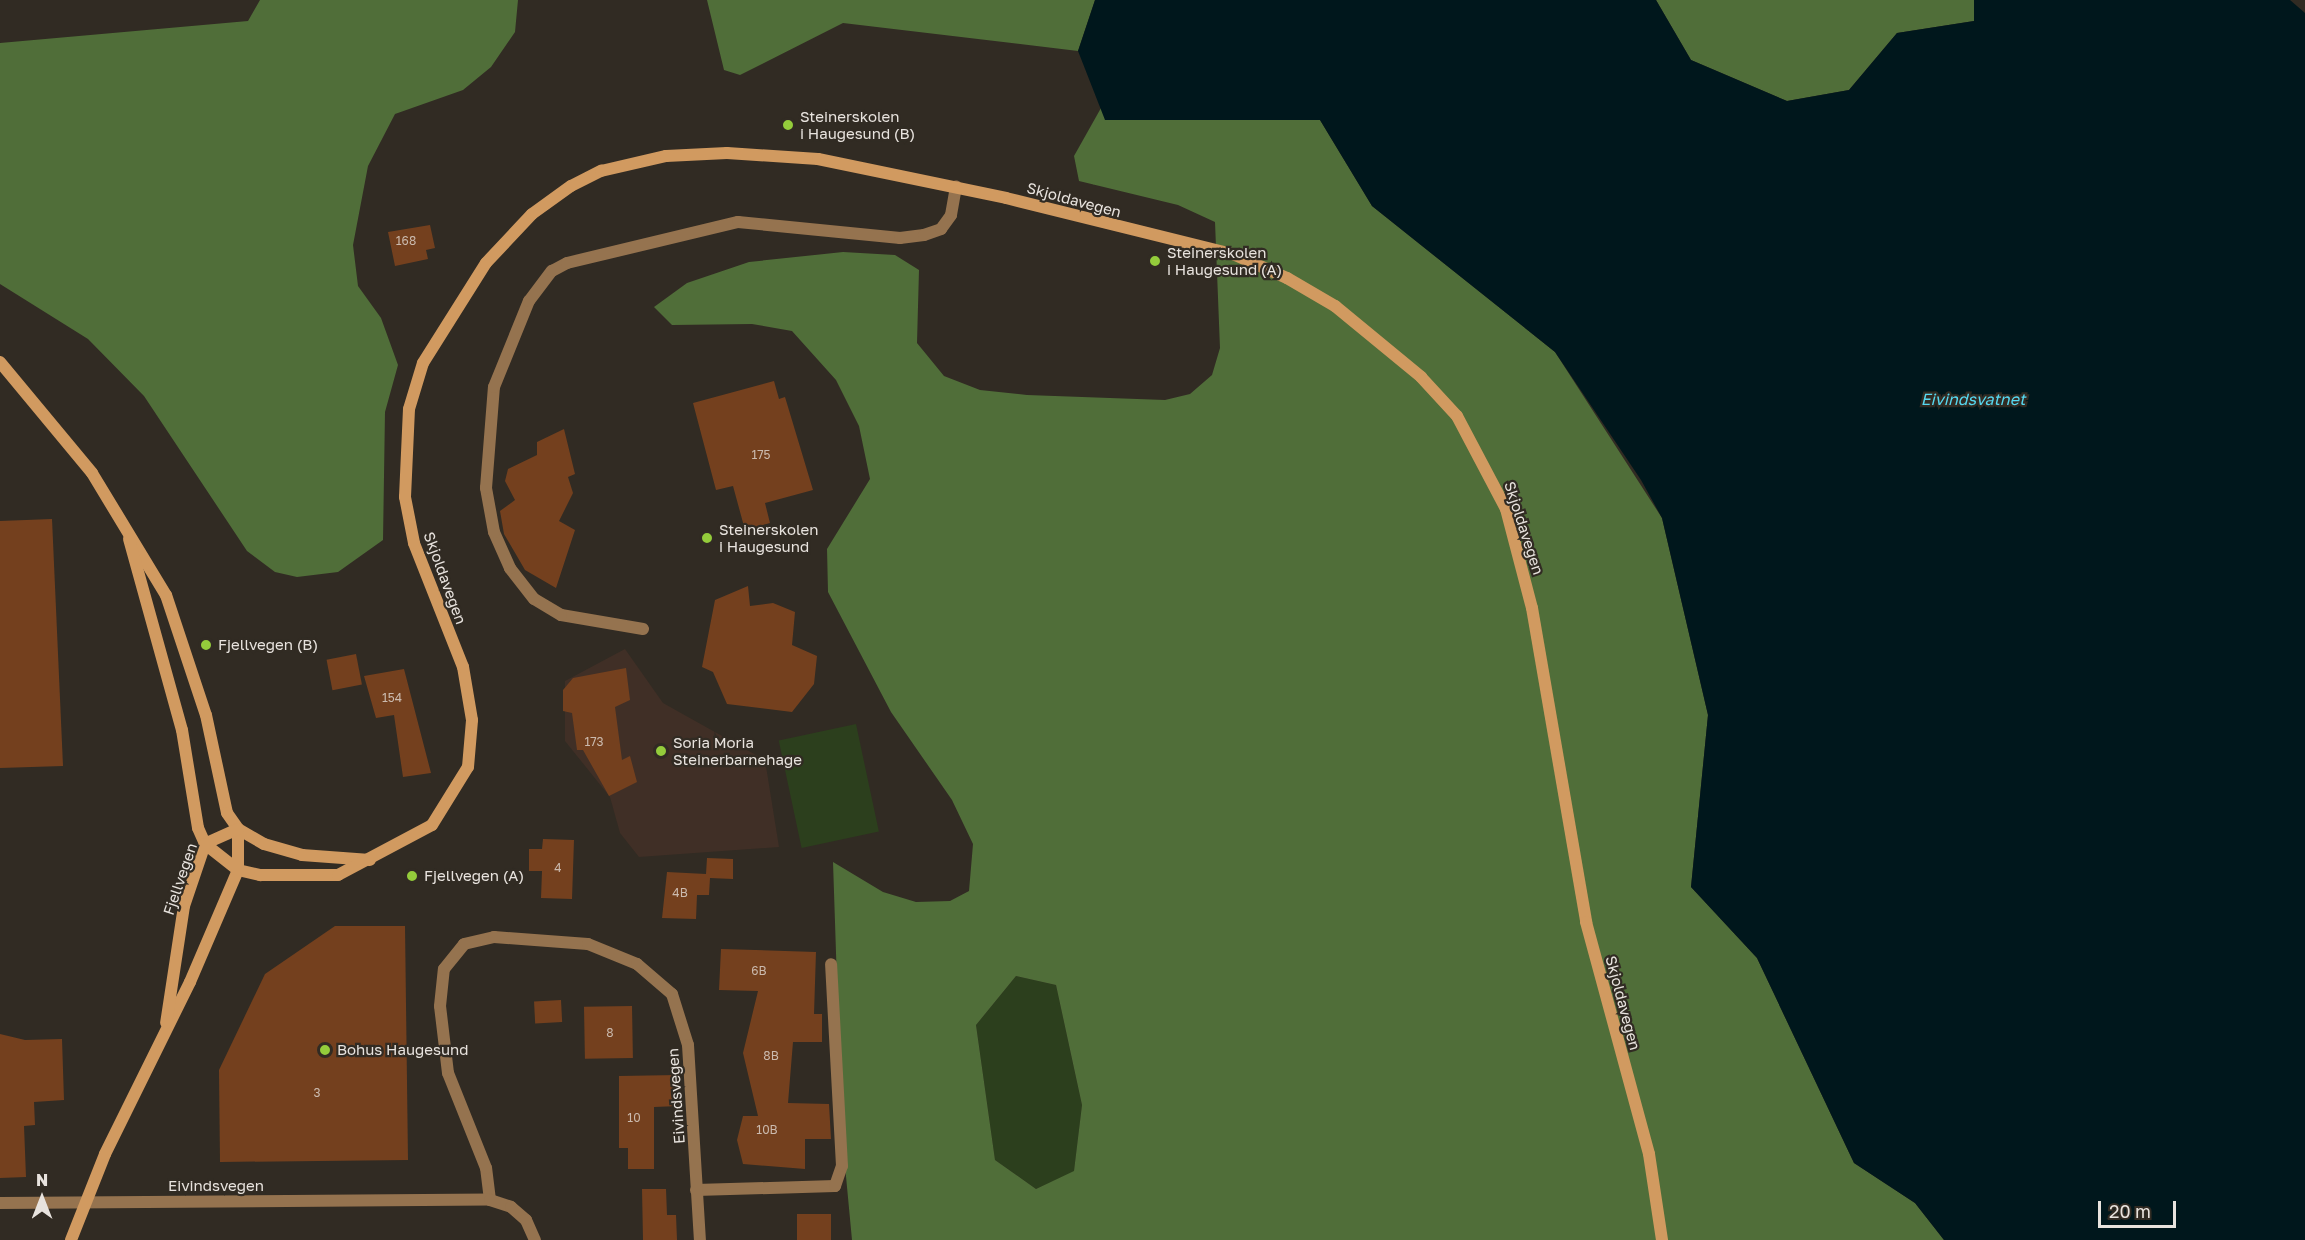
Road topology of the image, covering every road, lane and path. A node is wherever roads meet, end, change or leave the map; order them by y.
1 (956, 186) junction
2 (0, 362) edge
3 (129, 538) junction
4 (643, 629) dead end
5 (238, 829) junction
6 (205, 844) junction
7 (373, 861) junction
8 (238, 870) junction
9 (831, 964) dead end
10 (166, 1023) junction
11 (696, 1190) junction
12 (490, 1200) junction
13 (87, 1201) junction
14 (0, 1203) edge
15 (71, 1240) edge
16 (535, 1240) edge
17 (700, 1240) edge
18 (1662, 1240) edge

1 - 4 street
1 - 7 main road, Skjoldavegen
1 - 18 main road, Skjoldavegen
2 - 3 main road
3 - 5 main road
3 - 6 main road
5 - 6 main road, Fjellvegen
5 - 7 main road
5 - 8 main road, Fjellvegen
6 - 8 main road
6 - 10 main road, Fjellvegen
7 - 8 main road, Skjoldavegen
8 - 10 main road, Fjellvegen
9 - 11 street
10 - 13 main road, Fjellvegen
11 - 12 street, Eivindsvegen
11 - 17 street, Eivindsvegen
12 - 13 street, Eivindsvegen
12 - 16 street, Eivindsvegen
13 - 14 street, Eivindsvegen
13 - 15 main road, Fjellvegen

